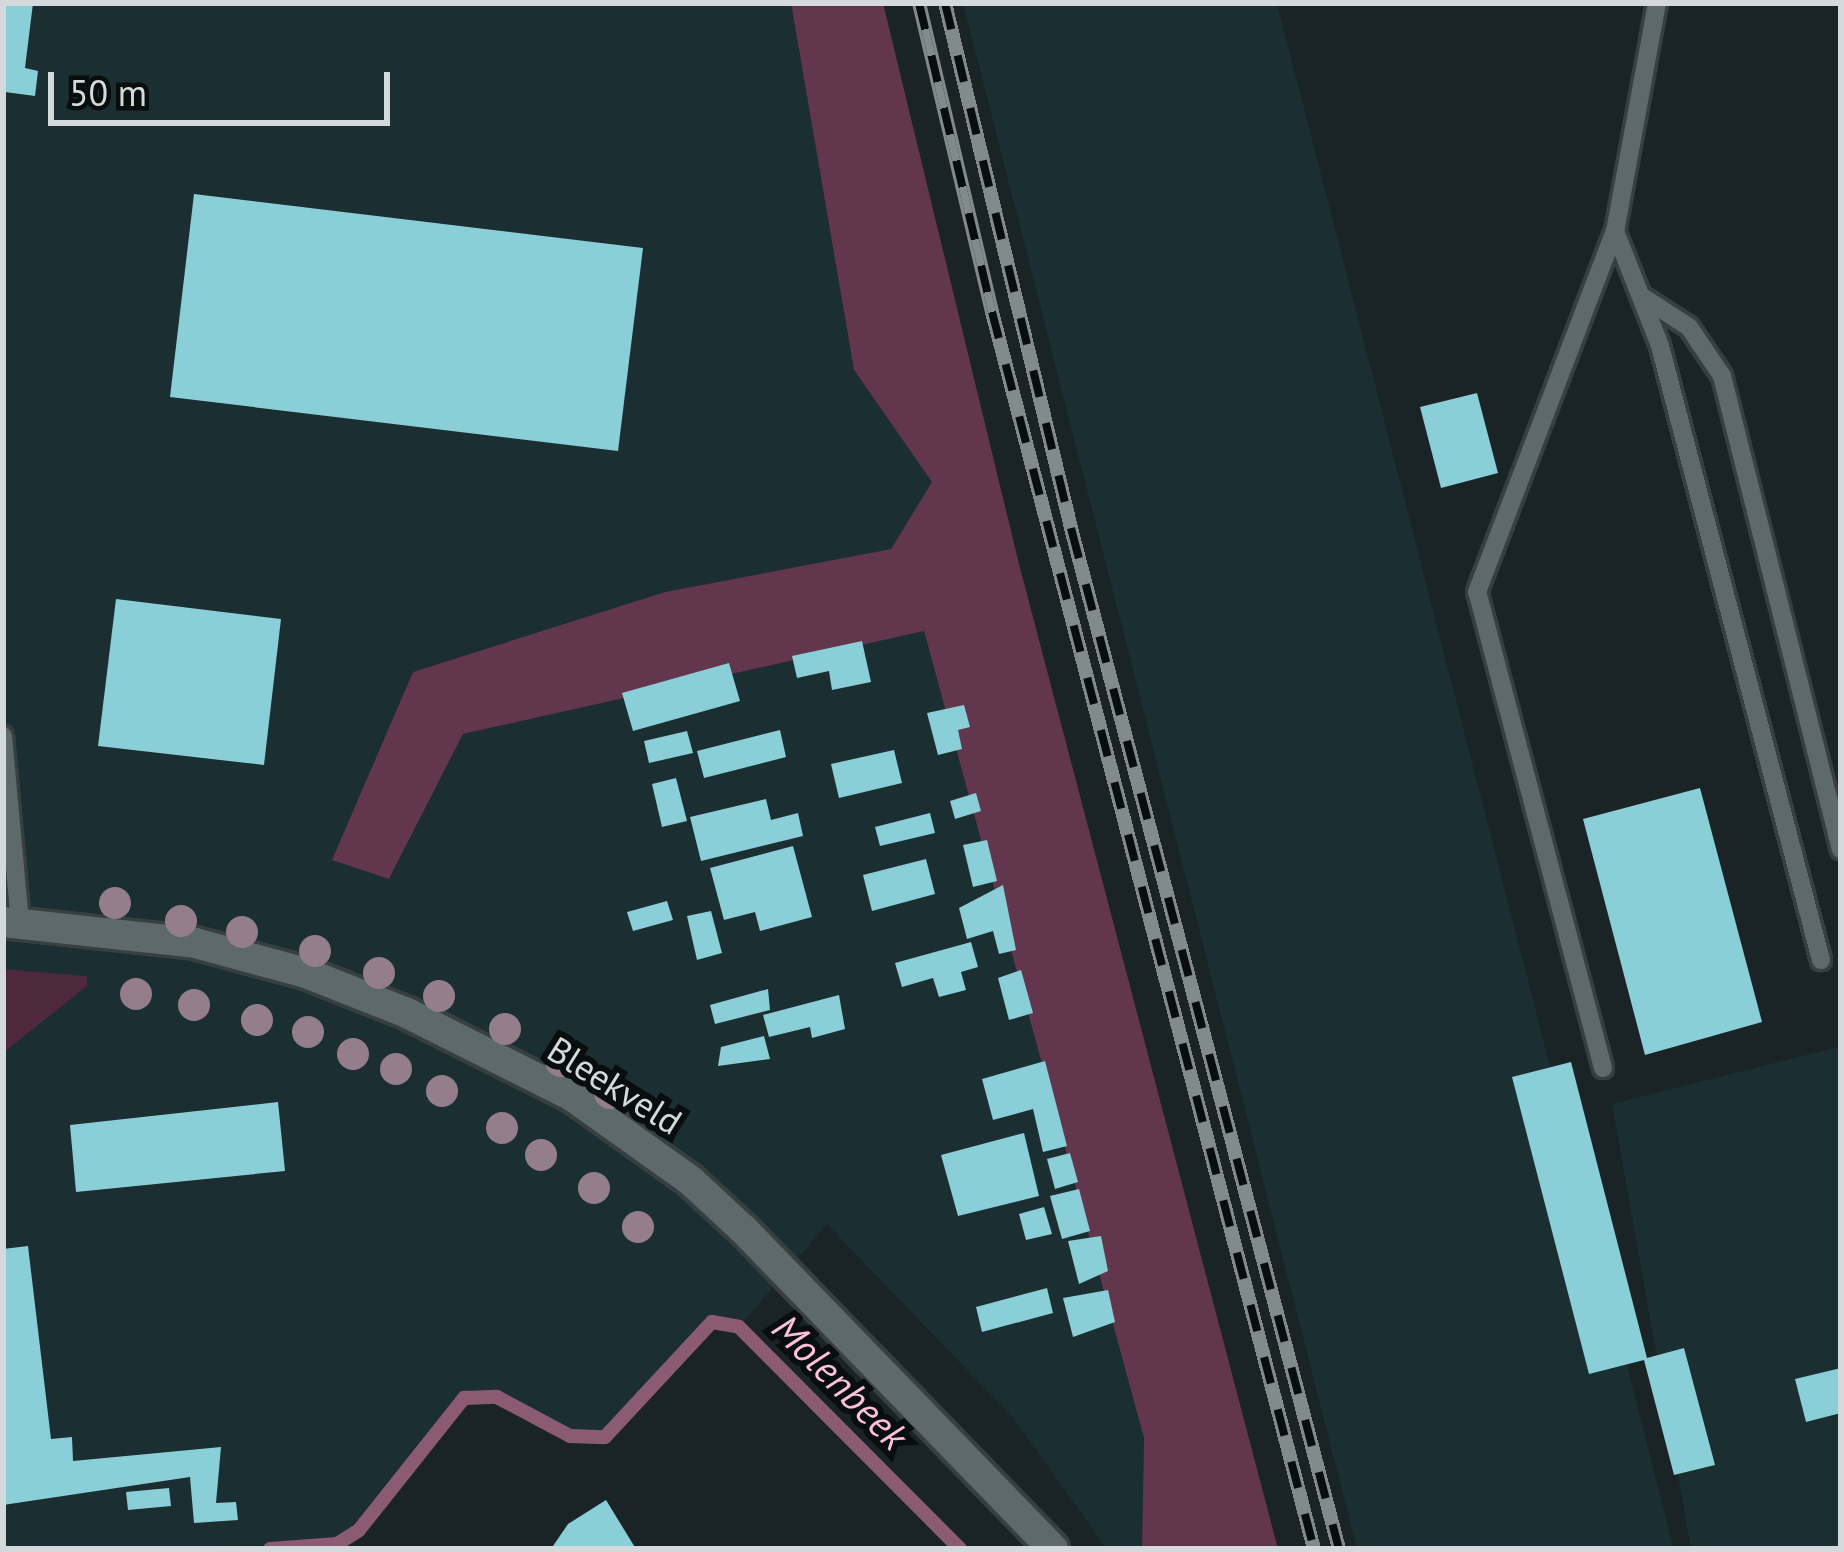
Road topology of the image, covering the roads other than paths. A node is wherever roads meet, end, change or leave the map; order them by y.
1 (1657, 3) edge
2 (1615, 231) junction
3 (1641, 296) junction
4 (3, 736) edge
5 (1841, 849) edge
6 (12, 922) edge
7 (1821, 960) dead end
8 (1603, 1068) dead end
9 (1053, 1549) edge

1 - 2 lane
2 - 3 lane
2 - 8 lane
3 - 5 lane
3 - 7 lane
4 - 6 lane
6 - 9 street, Bleekveld

